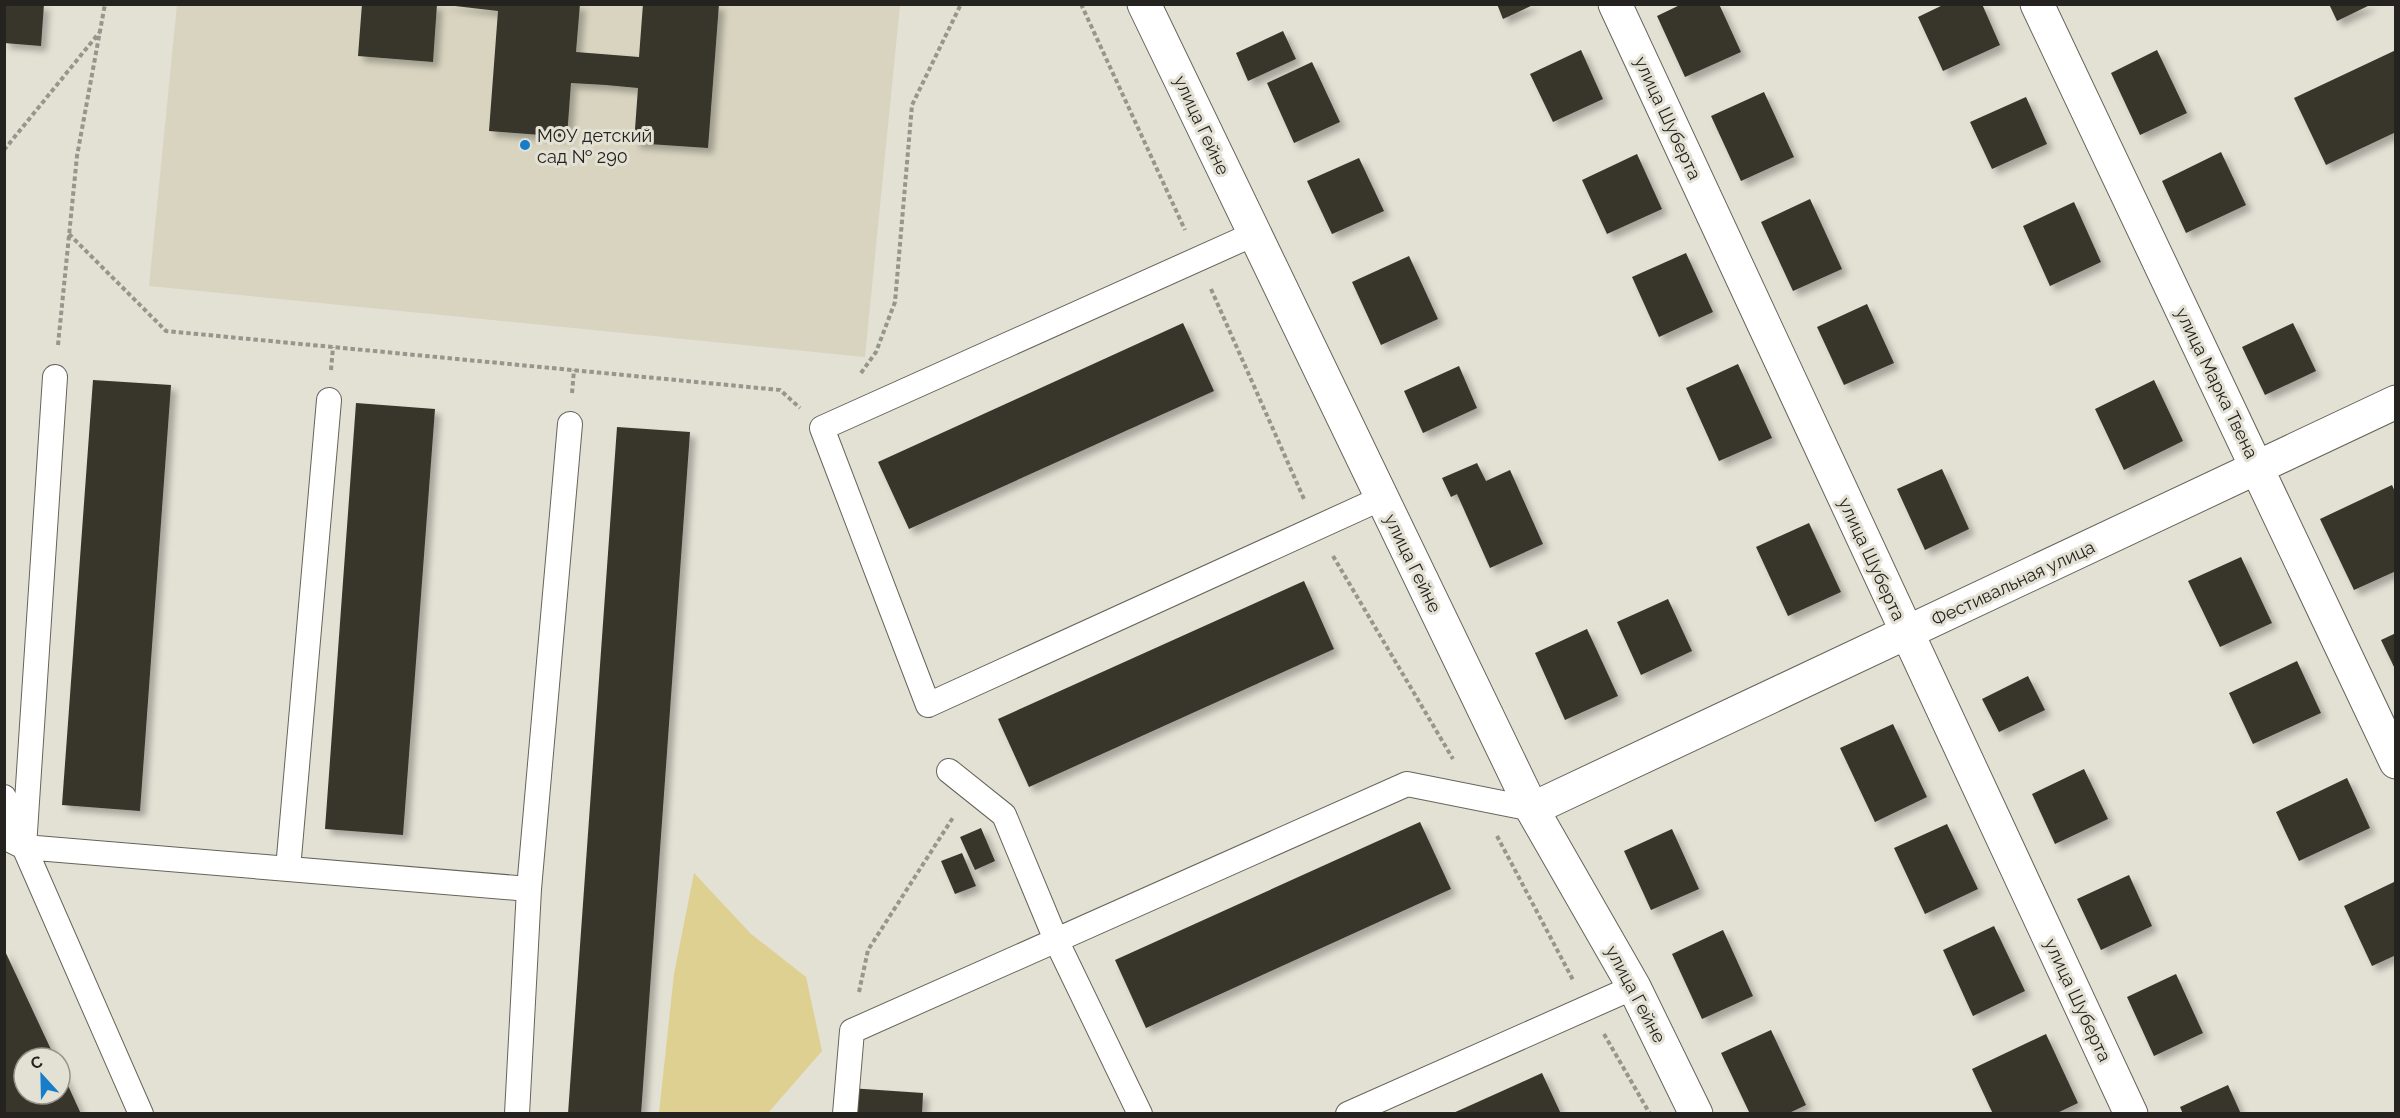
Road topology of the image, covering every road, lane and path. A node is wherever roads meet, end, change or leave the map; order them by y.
1 (105, 4) edge
2 (961, 4) edge
3 (1144, 4) edge
4 (1615, 4) edge
5 (2037, 4) edge
6 (100, 33) junction
7 (4, 150) edge
8 (69, 234) junction
9 (1254, 234) junction
10 (55, 377) joint
11 (856, 380) dead end
12 (328, 400) dead end
13 (2396, 402) edge
14 (570, 424) dead end
15 (822, 428) junction
16 (2258, 467) junction
17 (1382, 498) junction
18 (1906, 633) junction
19 (2396, 762) edge
20 (949, 771) joint
21 (4, 797) edge
22 (1532, 808) junction
23 (14, 842) edge
24 (288, 869) junction
25 (529, 889) junction
26 (1056, 940) junction
27 (1634, 987) junction
28 (852, 1031) junction
29 (141, 1113) edge
30 (517, 1113) edge
31 (845, 1113) edge
32 (1140, 1113) edge
33 (1348, 1113) edge
34 (1696, 1113) edge
35 (2131, 1113) edge

1 - 6 path
2 - 11 path
3 - 9 street, улица Гейне
4 - 18 street, улица Шуберта
5 - 16 street, улица Марка Твена
6 - 7 path
6 - 8 path
8 - 10 path
8 - 15 path
9 - 15 lane
9 - 17 street, улица Гейне
10 - 23 lane
12 - 24 lane
13 - 16 street, Фестивальная улица
14 - 25 lane
15 - 17 lane
16 - 18 street, Фестивальная улица
16 - 19 street, улица Марка Твена
17 - 22 street, улица Гейне
18 - 22 street, Фестивальная улица
18 - 35 street, улица Шуберта
20 - 26 lane
20 - 28 path
21 - 23 lane
22 - 26 lane
22 - 27 street, улица Гейне
23 - 24 lane
23 - 29 lane
24 - 25 lane
25 - 30 lane
26 - 28 lane
26 - 32 lane
27 - 33 lane
27 - 34 street, улица Гейне
28 - 31 lane

